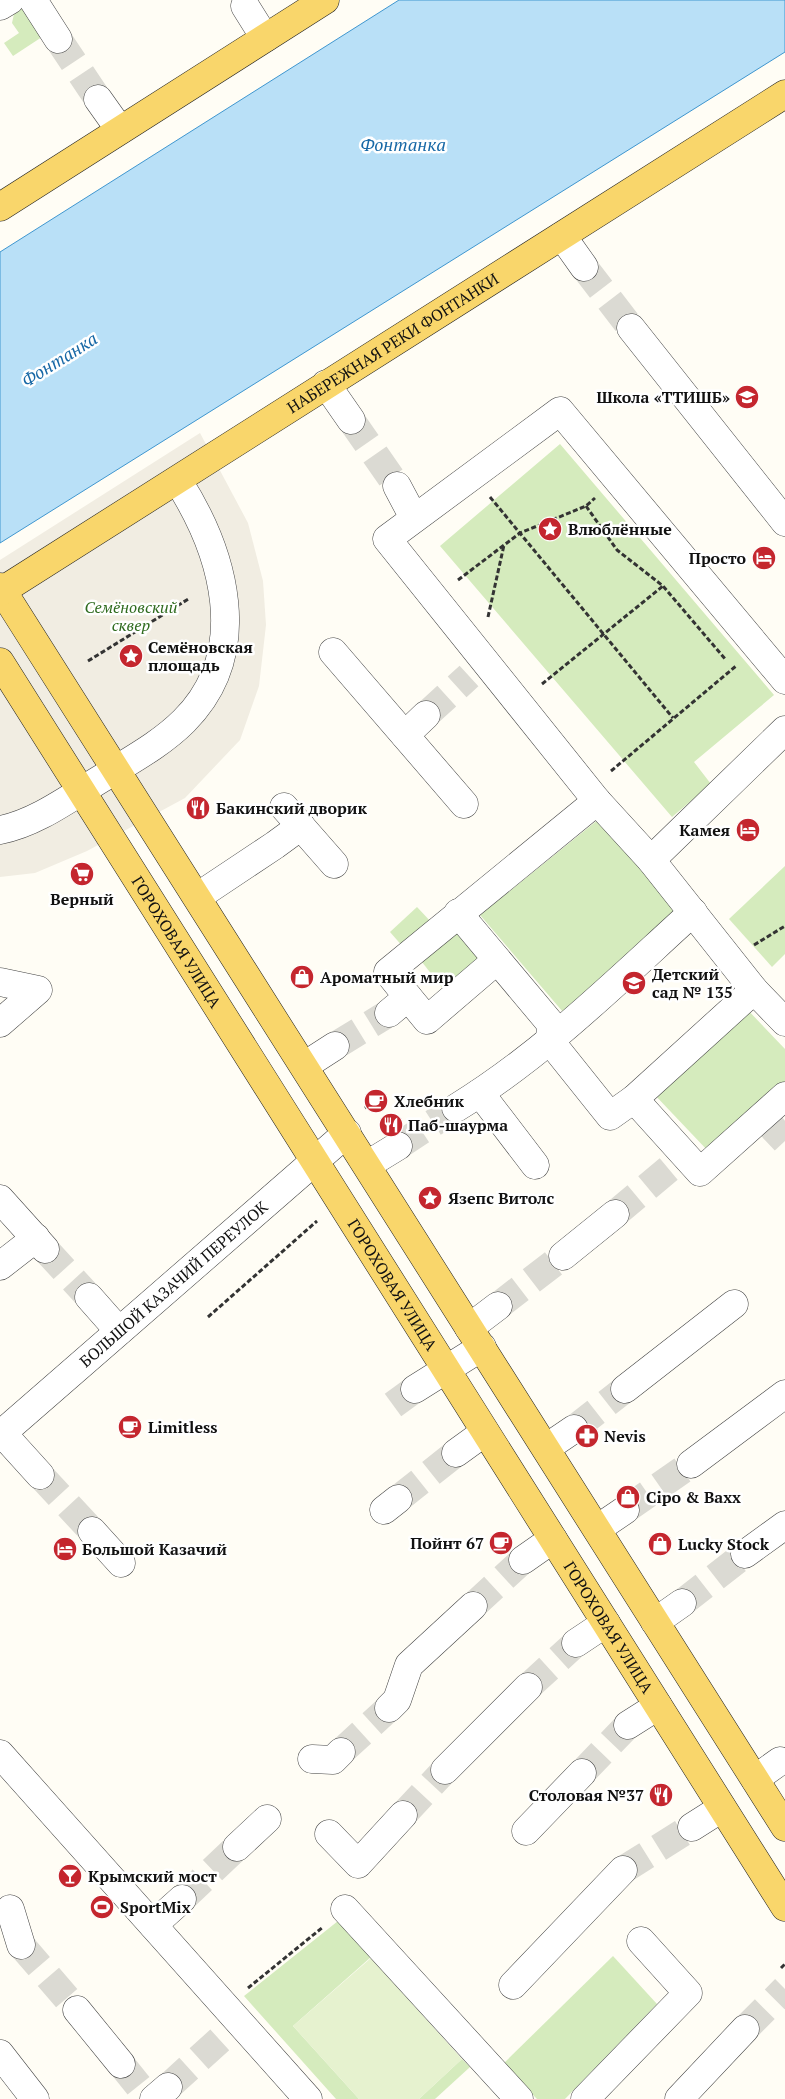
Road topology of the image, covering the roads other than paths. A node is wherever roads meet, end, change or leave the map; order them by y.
1 (10, 0) edge
2 (33, 0) edge
3 (325, 0) edge
4 (245, 6) dead end
5 (2, 19) edge
6 (265, 38) junction
7 (58, 39) tunnel mouth
8 (785, 94) edge
9 (98, 99) tunnel mouth
10 (120, 130) junction
11 (0, 207) edge
12 (562, 236) junction
13 (584, 267) tunnel mouth
14 (631, 328) tunnel mouth
15 (326, 384) junction
16 (351, 420) tunnel mouth
17 (178, 481) junction
18 (397, 486) tunnel mouth
19 (414, 518) junction
20 (785, 522) edge
21 (1, 590) edge
22 (333, 652) dead end
23 (0, 662) edge
24 (785, 680) edge
25 (426, 715) tunnel mouth
26 (785, 730) edge
27 (404, 735) junction
28 (116, 769) junction
29 (80, 791) junction
30 (597, 800) junction
31 (464, 804) dead end
32 (0, 830) edge
33 (651, 860) junction
34 (334, 864) dead end
35 (197, 897) junction
36 (693, 912) junction
37 (458, 914) junction
38 (497, 960) junction
39 (0, 982) edge
40 (754, 990) junction
41 (785, 1022) edge
42 (0, 1023) edge
43 (550, 1041) junction
44 (335, 1046) tunnel mouth
45 (304, 1066) junction
46 (480, 1093) junction
47 (785, 1096) edge
48 (634, 1099) junction
49 (456, 1108) tunnel mouth
50 (347, 1133) junction
51 (398, 1146) tunnel mouth
52 (313, 1161) junction
53 (367, 1165) junction
54 (535, 1165) dead end
55 (0, 1199) edge
56 (615, 1214) tunnel mouth
57 (564, 1256) tunnel mouth
58 (0, 1266) edge
59 (88, 1297) tunnel mouth
60 (734, 1304) dead end
61 (498, 1306) tunnel mouth
62 (119, 1331) junction
63 (476, 1337) junction
64 (446, 1370) junction
65 (625, 1388) tunnel mouth
66 (415, 1389) tunnel mouth
67 (785, 1394) edge
68 (2, 1429) edge
69 (574, 1429) tunnel mouth
70 (485, 1432) junction
71 (546, 1448) junction
72 (456, 1454) tunnel mouth
73 (691, 1464) tunnel mouth
74 (40, 1475) tunnel mouth
75 (625, 1510) tunnel mouth
76 (785, 1525) edge
77 (597, 1528) junction
78 (92, 1531) tunnel mouth
79 (553, 1539) junction
80 (745, 1554) tunnel mouth
81 (523, 1560) tunnel mouth
82 (121, 1562) dead end
83 (682, 1604) tunnel mouth
84 (474, 1606) tunnel mouth
85 (655, 1622) junction
86 (606, 1623) junction
87 (576, 1643) tunnel mouth
88 (528, 1687) tunnel mouth
89 (658, 1706) junction
90 (389, 1708) tunnel mouth
91 (628, 1725) tunnel mouth
92 (341, 1752) tunnel mouth
93 (0, 1754) edge
94 (312, 1759) dead end
95 (780, 1761) dead end
96 (445, 1770) tunnel mouth
97 (582, 1773) tunnel mouth
98 (755, 1779) junction
99 (722, 1808) junction
100 (403, 1815) tunnel mouth
101 (267, 1819) dead end
102 (692, 1827) tunnel mouth
103 (785, 1827) edge
104 (526, 1831) dead end
105 (329, 1834) dead end
106 (237, 1847) tunnel mouth
107 (623, 1870) tunnel mouth
108 (182, 1899) tunnel mouth
109 (785, 1907) edge
110 (10, 1909) dead end
111 (345, 1909) road end
112 (153, 1925) junction
113 (641, 1942) dead end
114 (22, 1945) tunnel mouth
115 (513, 1985) dead end
116 (77, 2010) tunnel mouth
117 (745, 2029) tunnel mouth
118 (0, 2054) edge
119 (121, 2064) tunnel mouth
120 (511, 2096) edge
121 (35, 2099) edge
122 (308, 2099) edge
123 (585, 2099) edge
124 (679, 2099) edge

1 - 5 street
2 - 7 street
3 - 6 main road
4 - 6 street
6 - 10 main road
8 - 12 main road, НАБЕРЕЖНАЯ РЕКИ ФОНТАНКИ
9 - 10 street
10 - 11 main road
12 - 13 street
12 - 15 main road, НАБЕРЕЖНАЯ РЕКИ ФОНТАНКИ
14 - 20 street
15 - 16 street
15 - 17 main road, НАБЕРЕЖНАЯ РЕКИ ФОНТАНКИ
17 - 21 main road, НАБЕРЕЖНАЯ РЕКИ ФОНТАНКИ
17 - 28 street
18 - 19 street
19 - 24 street
19 - 30 street
21 - 28 main road
22 - 27 street
23 - 29 main road, ГОРОХОВАЯ УЛИЦА
25 - 27 street
26 - 33 street
27 - 31 street
28 - 29 street
28 - 35 main road
29 - 32 street
29 - 52 main road, ГОРОХОВАЯ УЛИЦА
30 - 33 street
30 - 37 street
33 - 36 street
34 - 35 street
35 - 45 main road
36 - 40 street
36 - 43 street
37 - 38 street
37 - 38 street
38 - 43 street
39 - 42 street
40 - 41 street
40 - 48 street
43 - 46 street
43 - 48 street
44 - 45 street
45 - 50 main road
46 - 49 street
46 - 54 street
47 - 48 street
50 - 52 street, БОЛЬШОЙ КАЗАЧИЙ ПЕРЕУЛОК
50 - 53 main road
51 - 53 street
52 - 62 street, БОЛЬШОЙ КАЗАЧИЙ ПЕРЕУЛОК
52 - 64 main road, ГОРОХОВАЯ УЛИЦА
53 - 63 main road
55 - 58 street
56 - 57 street
59 - 62 street
60 - 65 street
61 - 63 street
62 - 68 street, БОЛЬШОЙ КАЗАЧИЙ ПЕРЕУЛОК
63 - 64 street
63 - 71 main road
64 - 66 street
64 - 70 main road, ГОРОХОВАЯ УЛИЦА
67 - 73 street
68 - 74 street
69 - 71 street
70 - 72 street
70 - 79 main road, ГОРОХОВАЯ УЛИЦА
71 - 77 main road
75 - 77 street
76 - 80 street
77 - 85 main road
78 - 82 street
79 - 81 street
79 - 86 main road, ГОРОХОВАЯ УЛИЦА
83 - 85 street
84 - 90 street
85 - 98 main road
86 - 87 street
86 - 89 main road, ГОРОХОВАЯ УЛИЦА
88 - 96 street
89 - 91 street
89 - 99 main road, ГОРОХОВАЯ УЛИЦА
92 - 94 street
93 - 112 street
95 - 98 street
97 - 104 street
98 - 103 main road
99 - 102 street
99 - 109 main road, ГОРОХОВАЯ УЛИЦА
100 - 105 street
101 - 106 street
107 - 115 street
108 - 112 street
110 - 114 street
111 - 120 street
112 - 122 street
113 - 123 street
116 - 119 street
117 - 124 street
118 - 121 street

